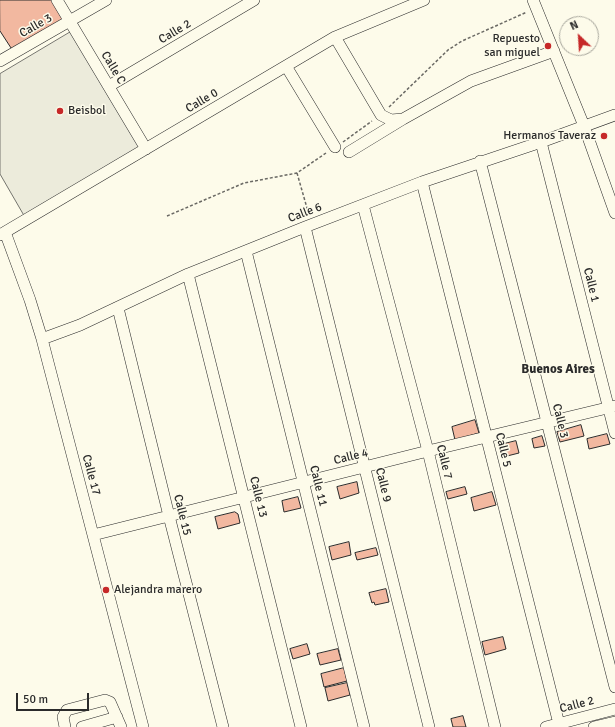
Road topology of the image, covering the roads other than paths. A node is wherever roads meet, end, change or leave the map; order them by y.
1 (57, 0) edge
2 (106, 0) edge
3 (254, 0) edge
4 (424, 0) edge
5 (535, 4) edge
6 (70, 21) junction
7 (335, 37) junction
8 (554, 51) junction
9 (0, 61) edge
10 (286, 66) junction
11 (109, 86) junction
12 (615, 115) edge
13 (403, 119) junction
14 (584, 126) junction
15 (541, 142) junction
16 (335, 147) dead end
17 (146, 149) junction
18 (349, 152) dead end
19 (480, 161) junction
20 (422, 182) junction
21 (363, 204) junction
22 (615, 213) edge
23 (308, 226) junction
24 (2, 234) edge
25 (246, 251) junction
26 (188, 274) junction
27 (118, 308) junction
28 (42, 339) junction
29 (612, 407) edge
30 (548, 422) junction
31 (615, 433) edge
32 (486, 438) junction
33 (428, 451) junction
34 (365, 467) junction
35 (304, 482) junction
36 (245, 497) junction
37 (168, 516) junction
38 (93, 535) junction
39 (615, 687) edge
40 (615, 709) edge
41 (119, 722) edge
42 (615, 722) edge
43 (559, 724) junction
44 (65, 727) edge
45 (82, 727) edge
46 (141, 727) edge
47 (223, 727) edge
48 (301, 727) edge
49 (364, 727) edge
50 (429, 727) edge
51 (495, 727) edge
52 (546, 727) edge
53 (594, 727) edge

1 - 6 street, Calle C
2 - 6 street, Calle 3
3 - 11 street, Calle 2
4 - 7 street, Calle 0
5 - 8 street
6 - 9 street, Calle 3
6 - 11 street, Calle C
7 - 10 street, Calle 0
7 - 13 street
8 - 13 street
8 - 14 street
10 - 16 street
10 - 17 street, Calle 0
11 - 17 street, Calle C
12 - 14 street, Calle 6
13 - 18 street
14 - 15 street, Calle 6
14 - 22 street
15 - 19 street, Calle 6
15 - 29 street, Calle 1
17 - 24 street, Calle 0
19 - 20 street, Calle 6
19 - 30 street, Calle 3
20 - 21 street, Calle 6
20 - 32 street, Calle 5
21 - 23 street, Calle 6
21 - 33 street, Calle 7
23 - 25 street, Calle 6
23 - 34 street, Calle 9
24 - 28 street, Calle 17
25 - 26 street, Calle 6
25 - 35 street, Calle 11
26 - 27 street, Calle 6
26 - 36 street, Calle 13
27 - 28 street, Calle 6
27 - 37 street, Calle 15
28 - 38 street, Calle 17
29 - 30 street, Calle 4
29 - 31 street, Calle 1
30 - 32 street, Calle 4
30 - 39 street, Calle 3
32 - 33 street, Calle 4
32 - 43 street, Calle 5
33 - 34 street, Calle 4
33 - 51 street, Calle 7
34 - 35 street, Calle 4
34 - 50 street, Calle 9
35 - 36 street, Calle 4
35 - 49 street, Calle 11
36 - 37 street, Calle 4
36 - 48 street, Calle 13
37 - 38 street, Calle 4
37 - 47 street, Calle 15
38 - 46 street, Calle 17
40 - 43 street, Calle 2
41 - 44 street
41 - 45 street
42 - 53 street
43 - 52 street, Calle 2

